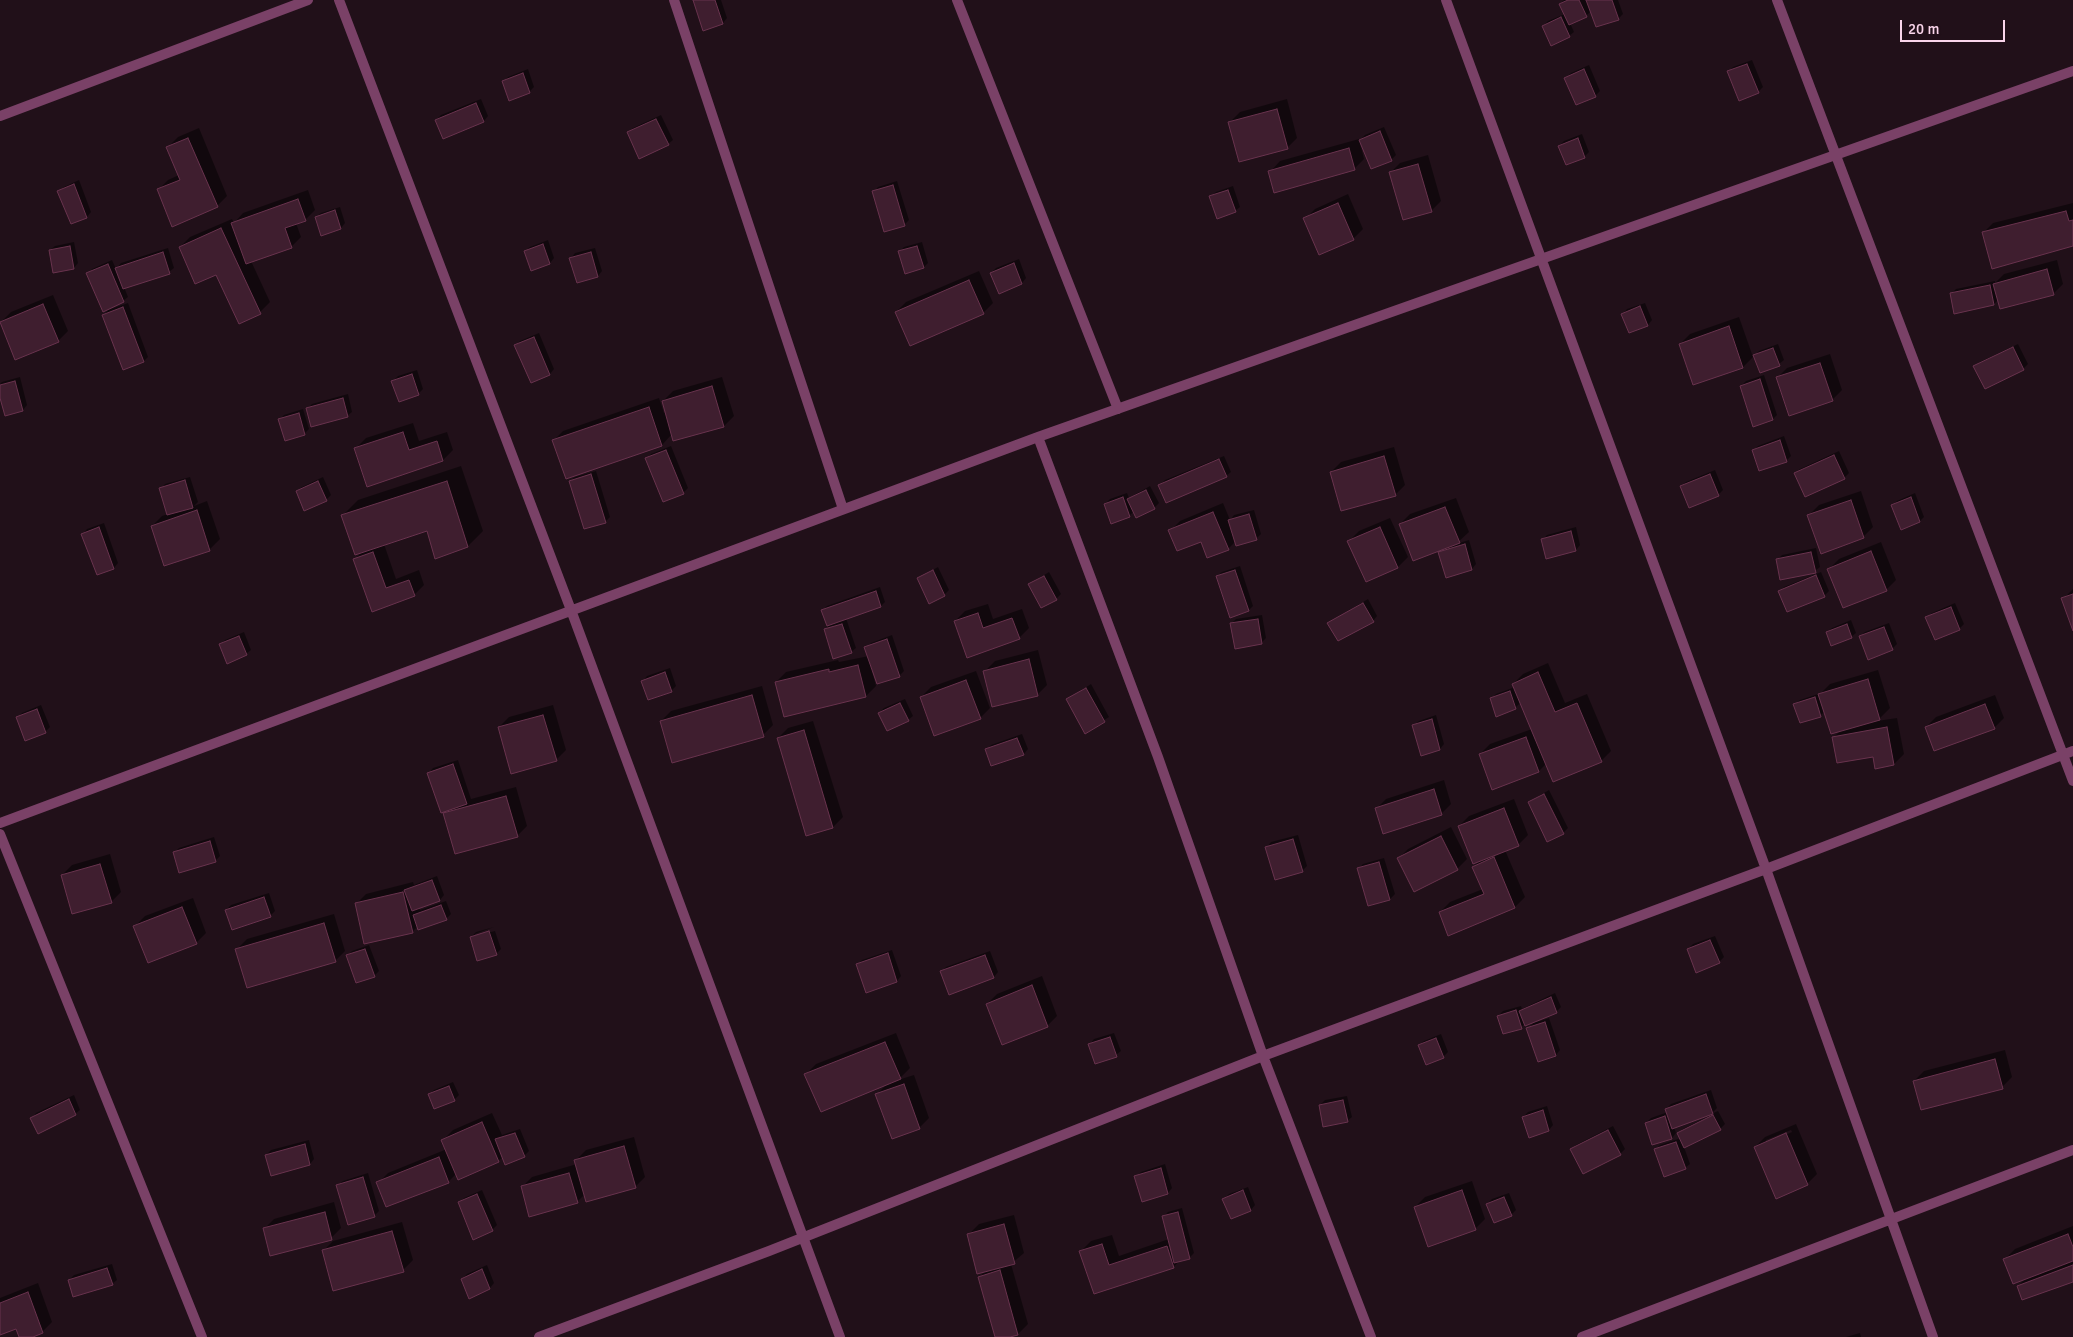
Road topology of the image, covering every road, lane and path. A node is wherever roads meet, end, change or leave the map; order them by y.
1 (308, 0) edge
2 (339, 0) edge
3 (674, 0) edge
4 (957, 0) edge
5 (1446, 0) edge
6 (1777, 0) edge
7 (2073, 71) edge
8 (0, 116) edge
9 (1835, 155) junction
10 (1542, 258) junction
11 (1118, 409) junction
12 (1038, 437) junction
13 (843, 509) junction
14 (571, 610) junction
15 (2068, 753) edge
16 (2073, 781) edge
17 (0, 823) edge
18 (0, 834) edge
19 (1766, 869) junction
20 (1263, 1056) junction
21 (2073, 1150) edge
22 (1890, 1218) junction
23 (805, 1237) junction
24 (202, 1337) edge
25 (539, 1337) edge
26 (840, 1337) edge
27 (1372, 1337) edge
28 (1582, 1337) edge
29 (1933, 1337) edge

1 - 8 street
2 - 14 street
3 - 13 street
4 - 11 street
5 - 10 street
6 - 9 street
7 - 9 street
9 - 10 street
9 - 15 street
10 - 11 street
10 - 19 street
11 - 12 street
12 - 13 street
12 - 20 street
13 - 14 street
14 - 17 street
14 - 23 street
15 - 16 street
15 - 19 street
18 - 24 street
19 - 20 street
19 - 22 street
20 - 23 street
20 - 27 street
21 - 22 street
22 - 28 street
22 - 29 street
23 - 25 street
23 - 26 street

